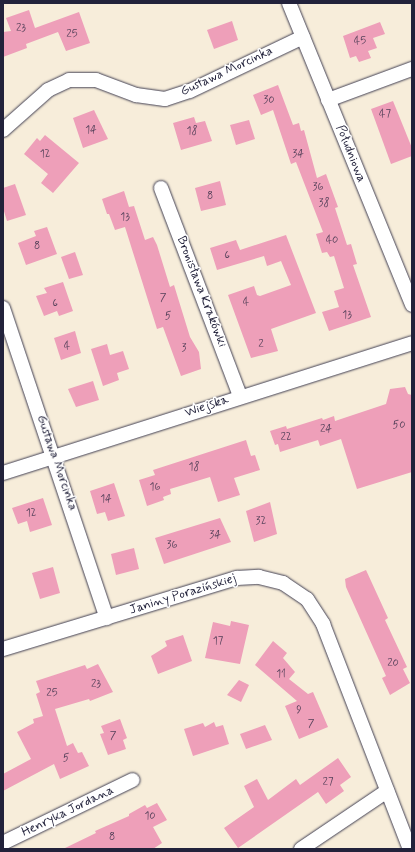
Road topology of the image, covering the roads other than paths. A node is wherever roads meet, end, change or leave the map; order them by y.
1 (289, 3) edge
2 (303, 37) junction
3 (412, 68) edge
4 (328, 100) junction
5 (3, 130) edge
6 (161, 188) dead end
7 (412, 306) edge
8 (3, 308) edge
9 (412, 343) edge
10 (240, 396) junction
11 (54, 457) junction
12 (3, 473) edge
13 (107, 618) junction
14 (3, 649) edge
15 (133, 780) dead end
16 (387, 791) junction
17 (3, 843) edge
18 (301, 849) edge
19 (410, 849) edge

1 - 2 street, Południowa
2 - 4 street, Południowa
2 - 5 street, Gustawa Morcinka
3 - 4 street
4 - 7 street, Południowa
6 - 10 street, Bronisława Krakówki
8 - 11 street, Gustawa Morcinka
9 - 10 street, Wiejska
10 - 11 street, Wiejska
11 - 12 street, Wiejska
11 - 13 street, Gustawa Morcinka
13 - 14 street, Janiny Porazińskiej
13 - 16 street, Janiny Porazińskiej
15 - 17 street, Henryka Jordana
16 - 18 street
16 - 19 street, Janiny Porazińskiej

